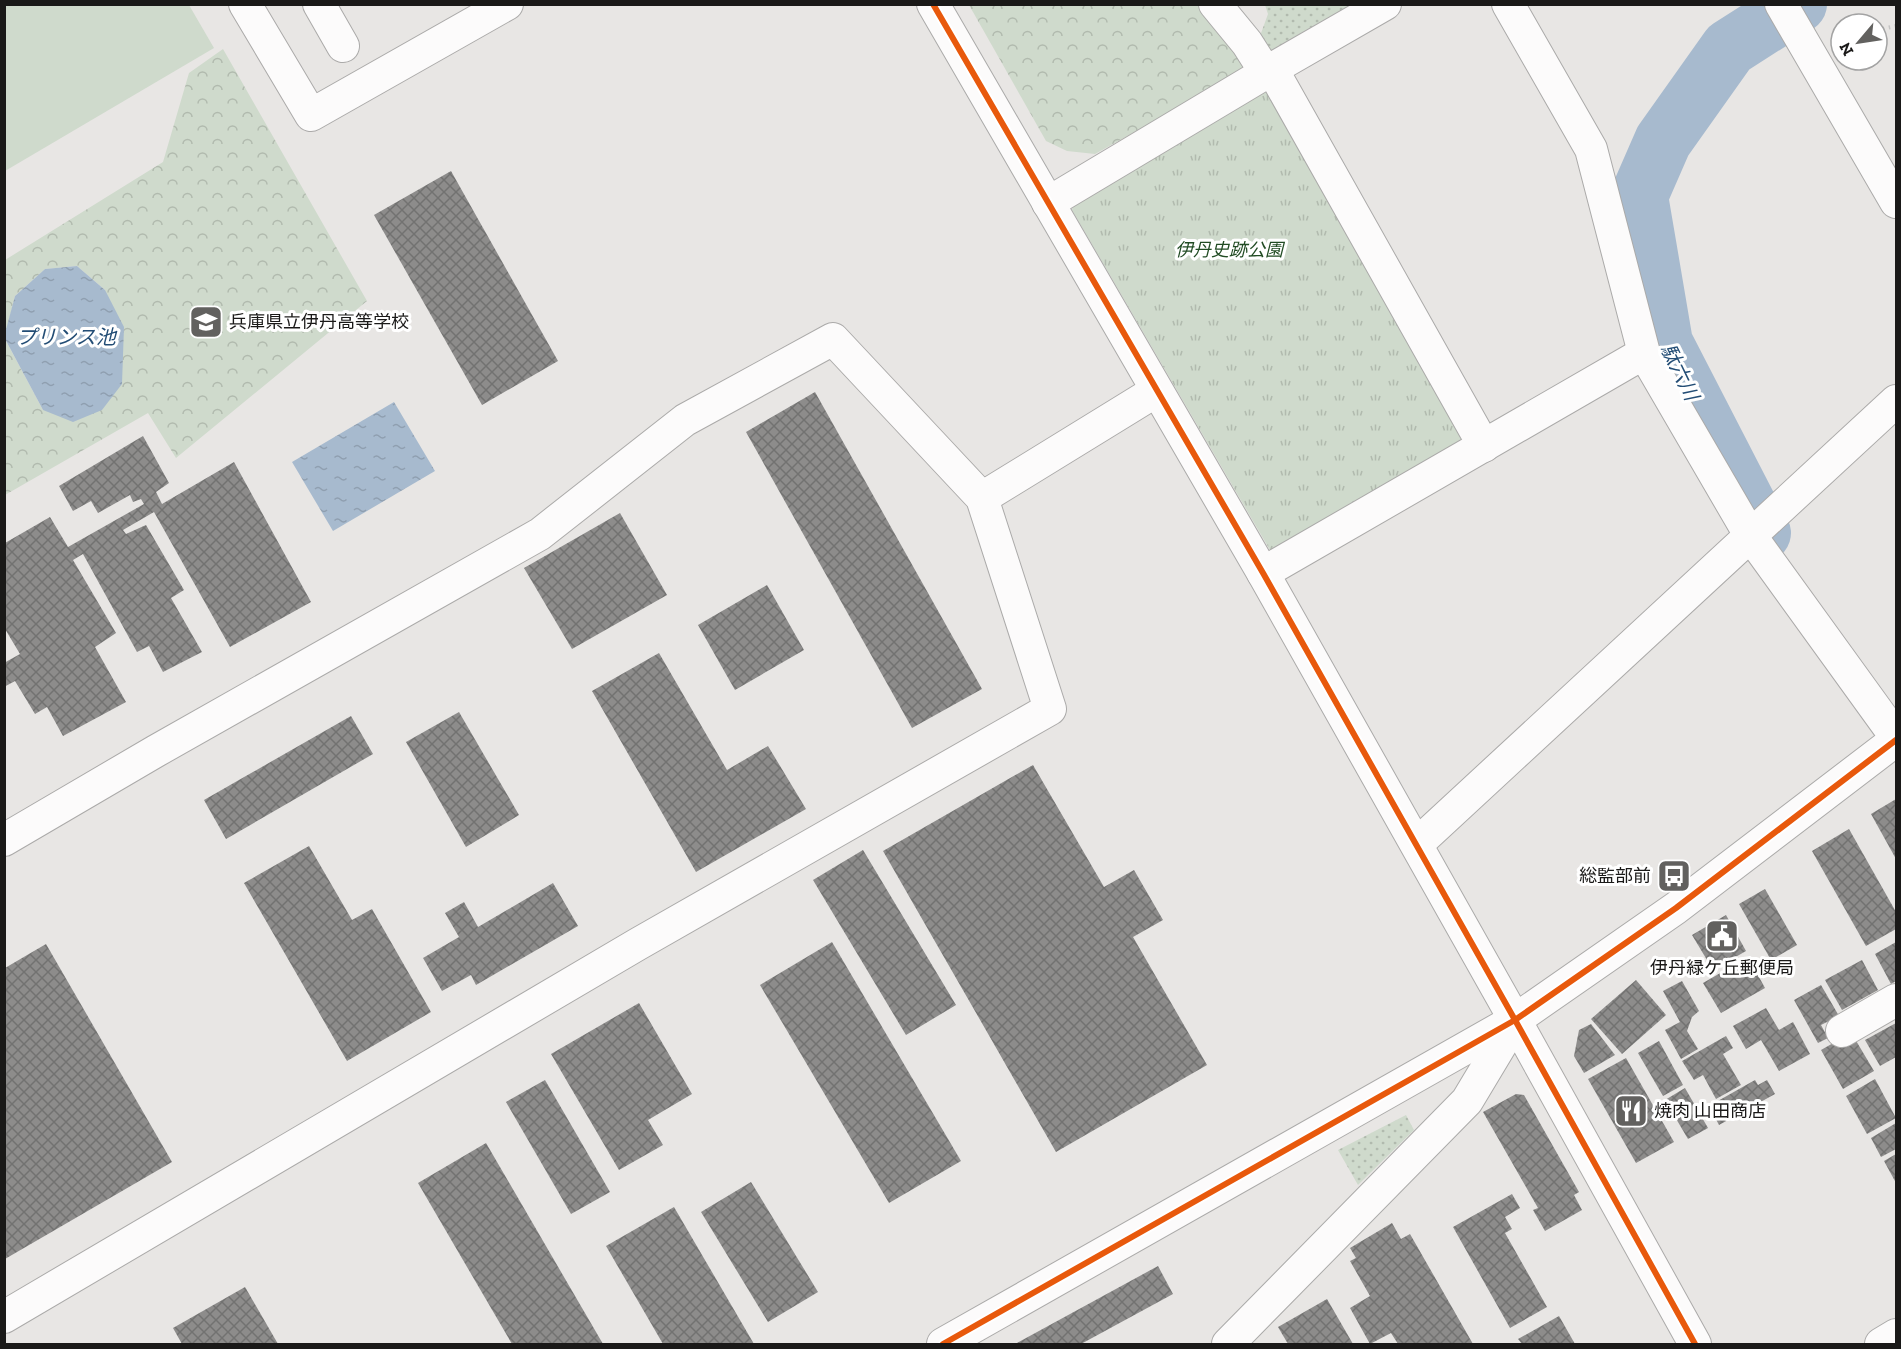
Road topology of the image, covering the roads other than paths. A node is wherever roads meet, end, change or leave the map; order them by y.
1 (245, 4) edge
2 (319, 4) edge
3 (507, 4) edge
4 (933, 4) edge
5 (1215, 4) edge
6 (1385, 4) edge
7 (1508, 4) edge
8 (1781, 4) edge
9 (343, 46) dead end
10 (1269, 71) junction
11 (1896, 202) edge
12 (1048, 203) junction
13 (1644, 353) junction
14 (1156, 392) junction
15 (1896, 402) edge
16 (1484, 446) junction
17 (982, 498) junction
18 (1750, 535) junction
19 (1263, 573) junction
20 (1896, 738) edge
21 (4, 840) edge
22 (1417, 844) junction
23 (1896, 1000) edge
24 (1515, 1020) junction
25 (1842, 1031) dead end
26 (4, 1317) edge
27 (1896, 1335) edge
28 (943, 1344) edge
29 (1228, 1344) edge
30 (1695, 1344) edge
31 (1881, 1344) edge

1 - 3 street
2 - 9 street
4 - 12 street
5 - 10 street
6 - 10 street
7 - 13 street
8 - 11 street
10 - 12 street
10 - 16 street
12 - 14 street
13 - 16 street
13 - 18 street
14 - 17 street
14 - 19 street
15 - 18 street
16 - 19 street
17 - 21 street
17 - 26 street
18 - 20 street
18 - 22 street
19 - 22 street
20 - 24 street
22 - 24 street
23 - 25 street
24 - 28 street
24 - 29 street
24 - 30 street
27 - 31 street

